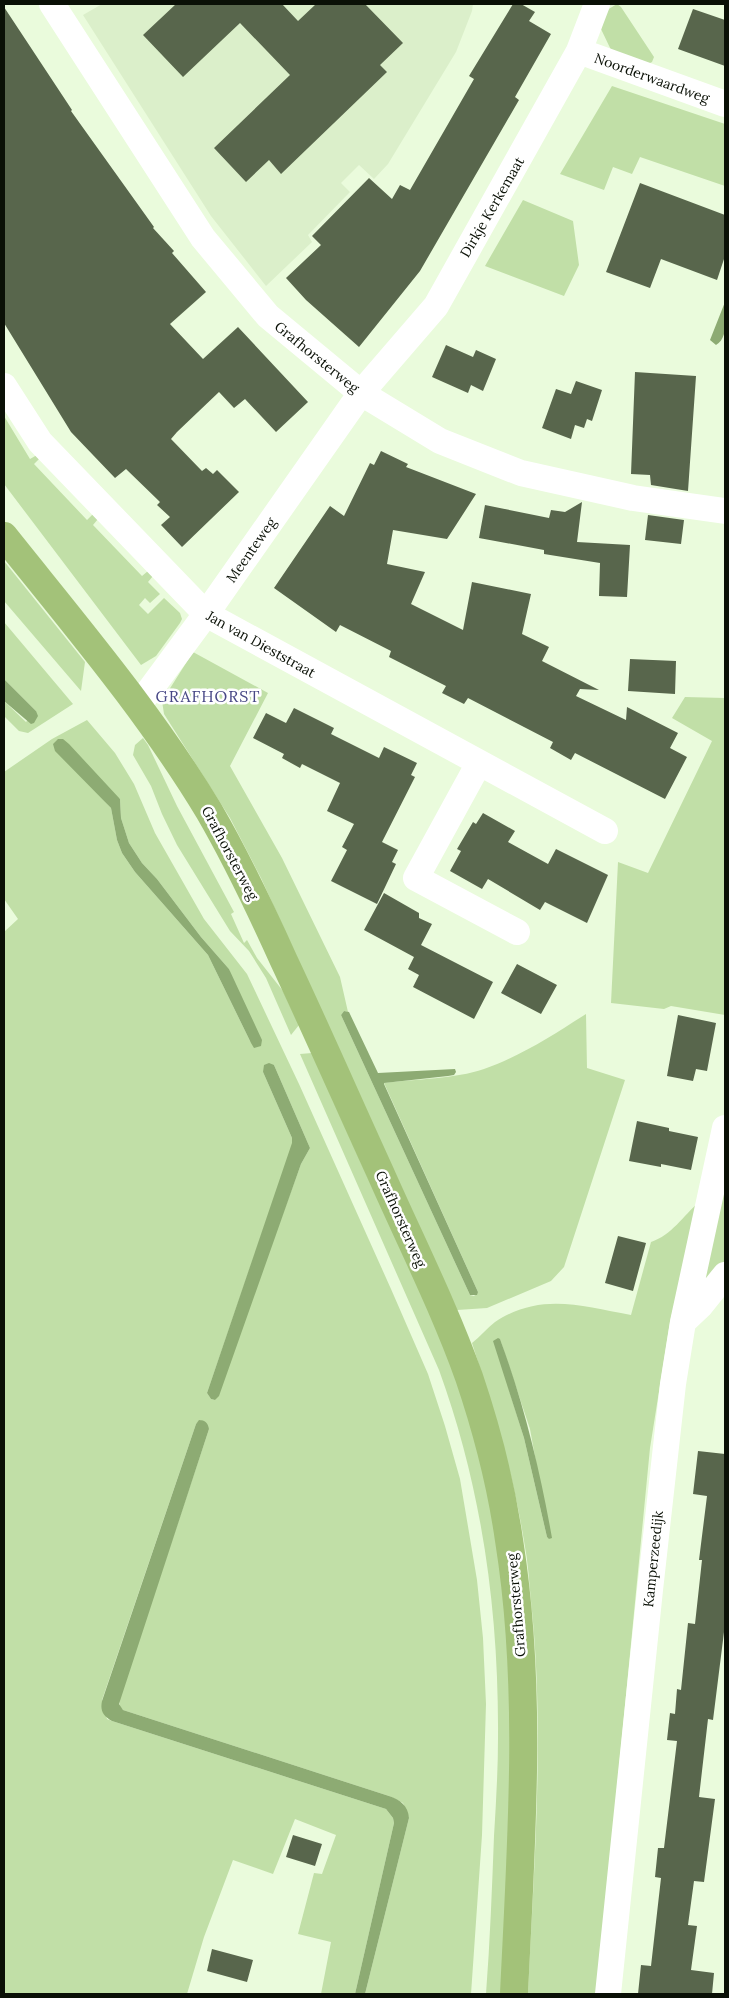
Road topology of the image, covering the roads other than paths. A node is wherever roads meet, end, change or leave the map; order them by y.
1 (52, 4) edge
2 (597, 4) edge
3 (579, 51) junction
4 (725, 104) edge
5 (4, 386) edge
6 (361, 393) junction
7 (725, 512) edge
8 (4, 536) edge
9 (206, 614) junction
10 (138, 706) junction
11 (479, 763) junction
12 (605, 831) dead end
13 (517, 932) dead end
14 (725, 1128) edge
15 (725, 1275) edge
16 (683, 1322) junction
17 (514, 1994) edge
18 (608, 1994) edge

1 - 6 street, Grafhorsterweg
2 - 3 street, Dirkje Kerkemaat
3 - 4 street, Noorderwaardweg
3 - 6 street, Dirkje Kerkemaat
5 - 9 street, Jan van Dieststraat
6 - 7 street, Grafhorsterweg
6 - 9 street, Meenteweg
8 - 10 main road, Grafhorsterweg
9 - 10 street, Meenteweg
9 - 11 street, Jan van Dieststraat
10 - 17 main road, Grafhorsterweg
11 - 12 street, Jan van Dieststraat
11 - 13 street
14 - 16 street, Kamperzeedijk
15 - 16 street
16 - 18 street, Kamperzeedijk

